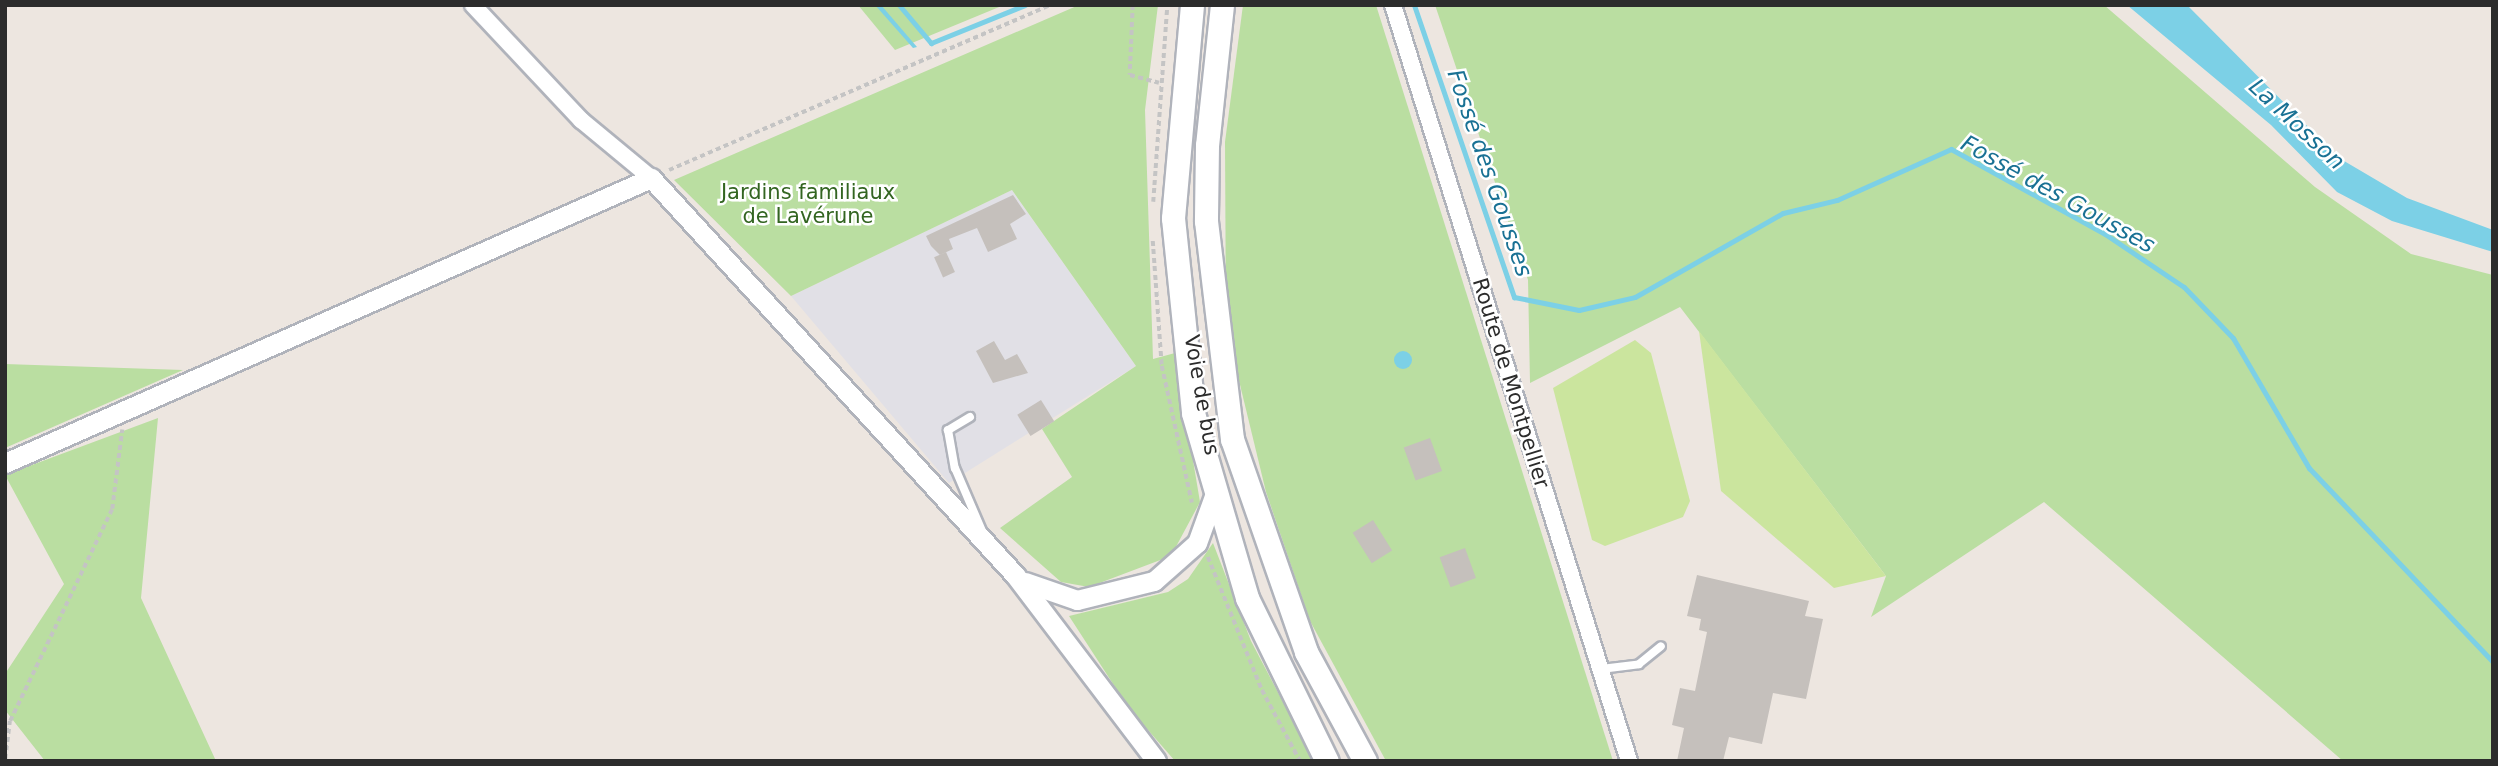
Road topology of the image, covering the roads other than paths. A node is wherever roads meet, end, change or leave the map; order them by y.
1 (473, 5) edge
2 (1192, 5) edge
3 (1199, 5) edge
4 (1222, 5) edge
5 (1393, 5) edge
6 (651, 177) junction
7 (970, 417) dead end
8 (5, 463) edge
9 (1214, 496) junction
10 (984, 541) junction
11 (1015, 575) junction
12 (1055, 597) junction
13 (1057, 631) junction
14 (1661, 646) dead end
15 (1601, 669) junction
16 (1156, 761) edge
17 (1327, 761) edge
18 (1335, 761) edge
19 (1366, 761) edge
20 (1629, 761) edge

1 - 6 street
2 - 9 main road
3 - 18 lane, Voie de bus
4 - 19 main road
5 - 15 street, Route de Montpellier
6 - 8 street
6 - 10 street
7 - 10 lane
9 - 12 street
9 - 17 main road
10 - 11 street
11 - 12 street
11 - 13 street
12 - 13 street
13 - 16 street
14 - 15 lane
15 - 20 street, Route de Montpellier

